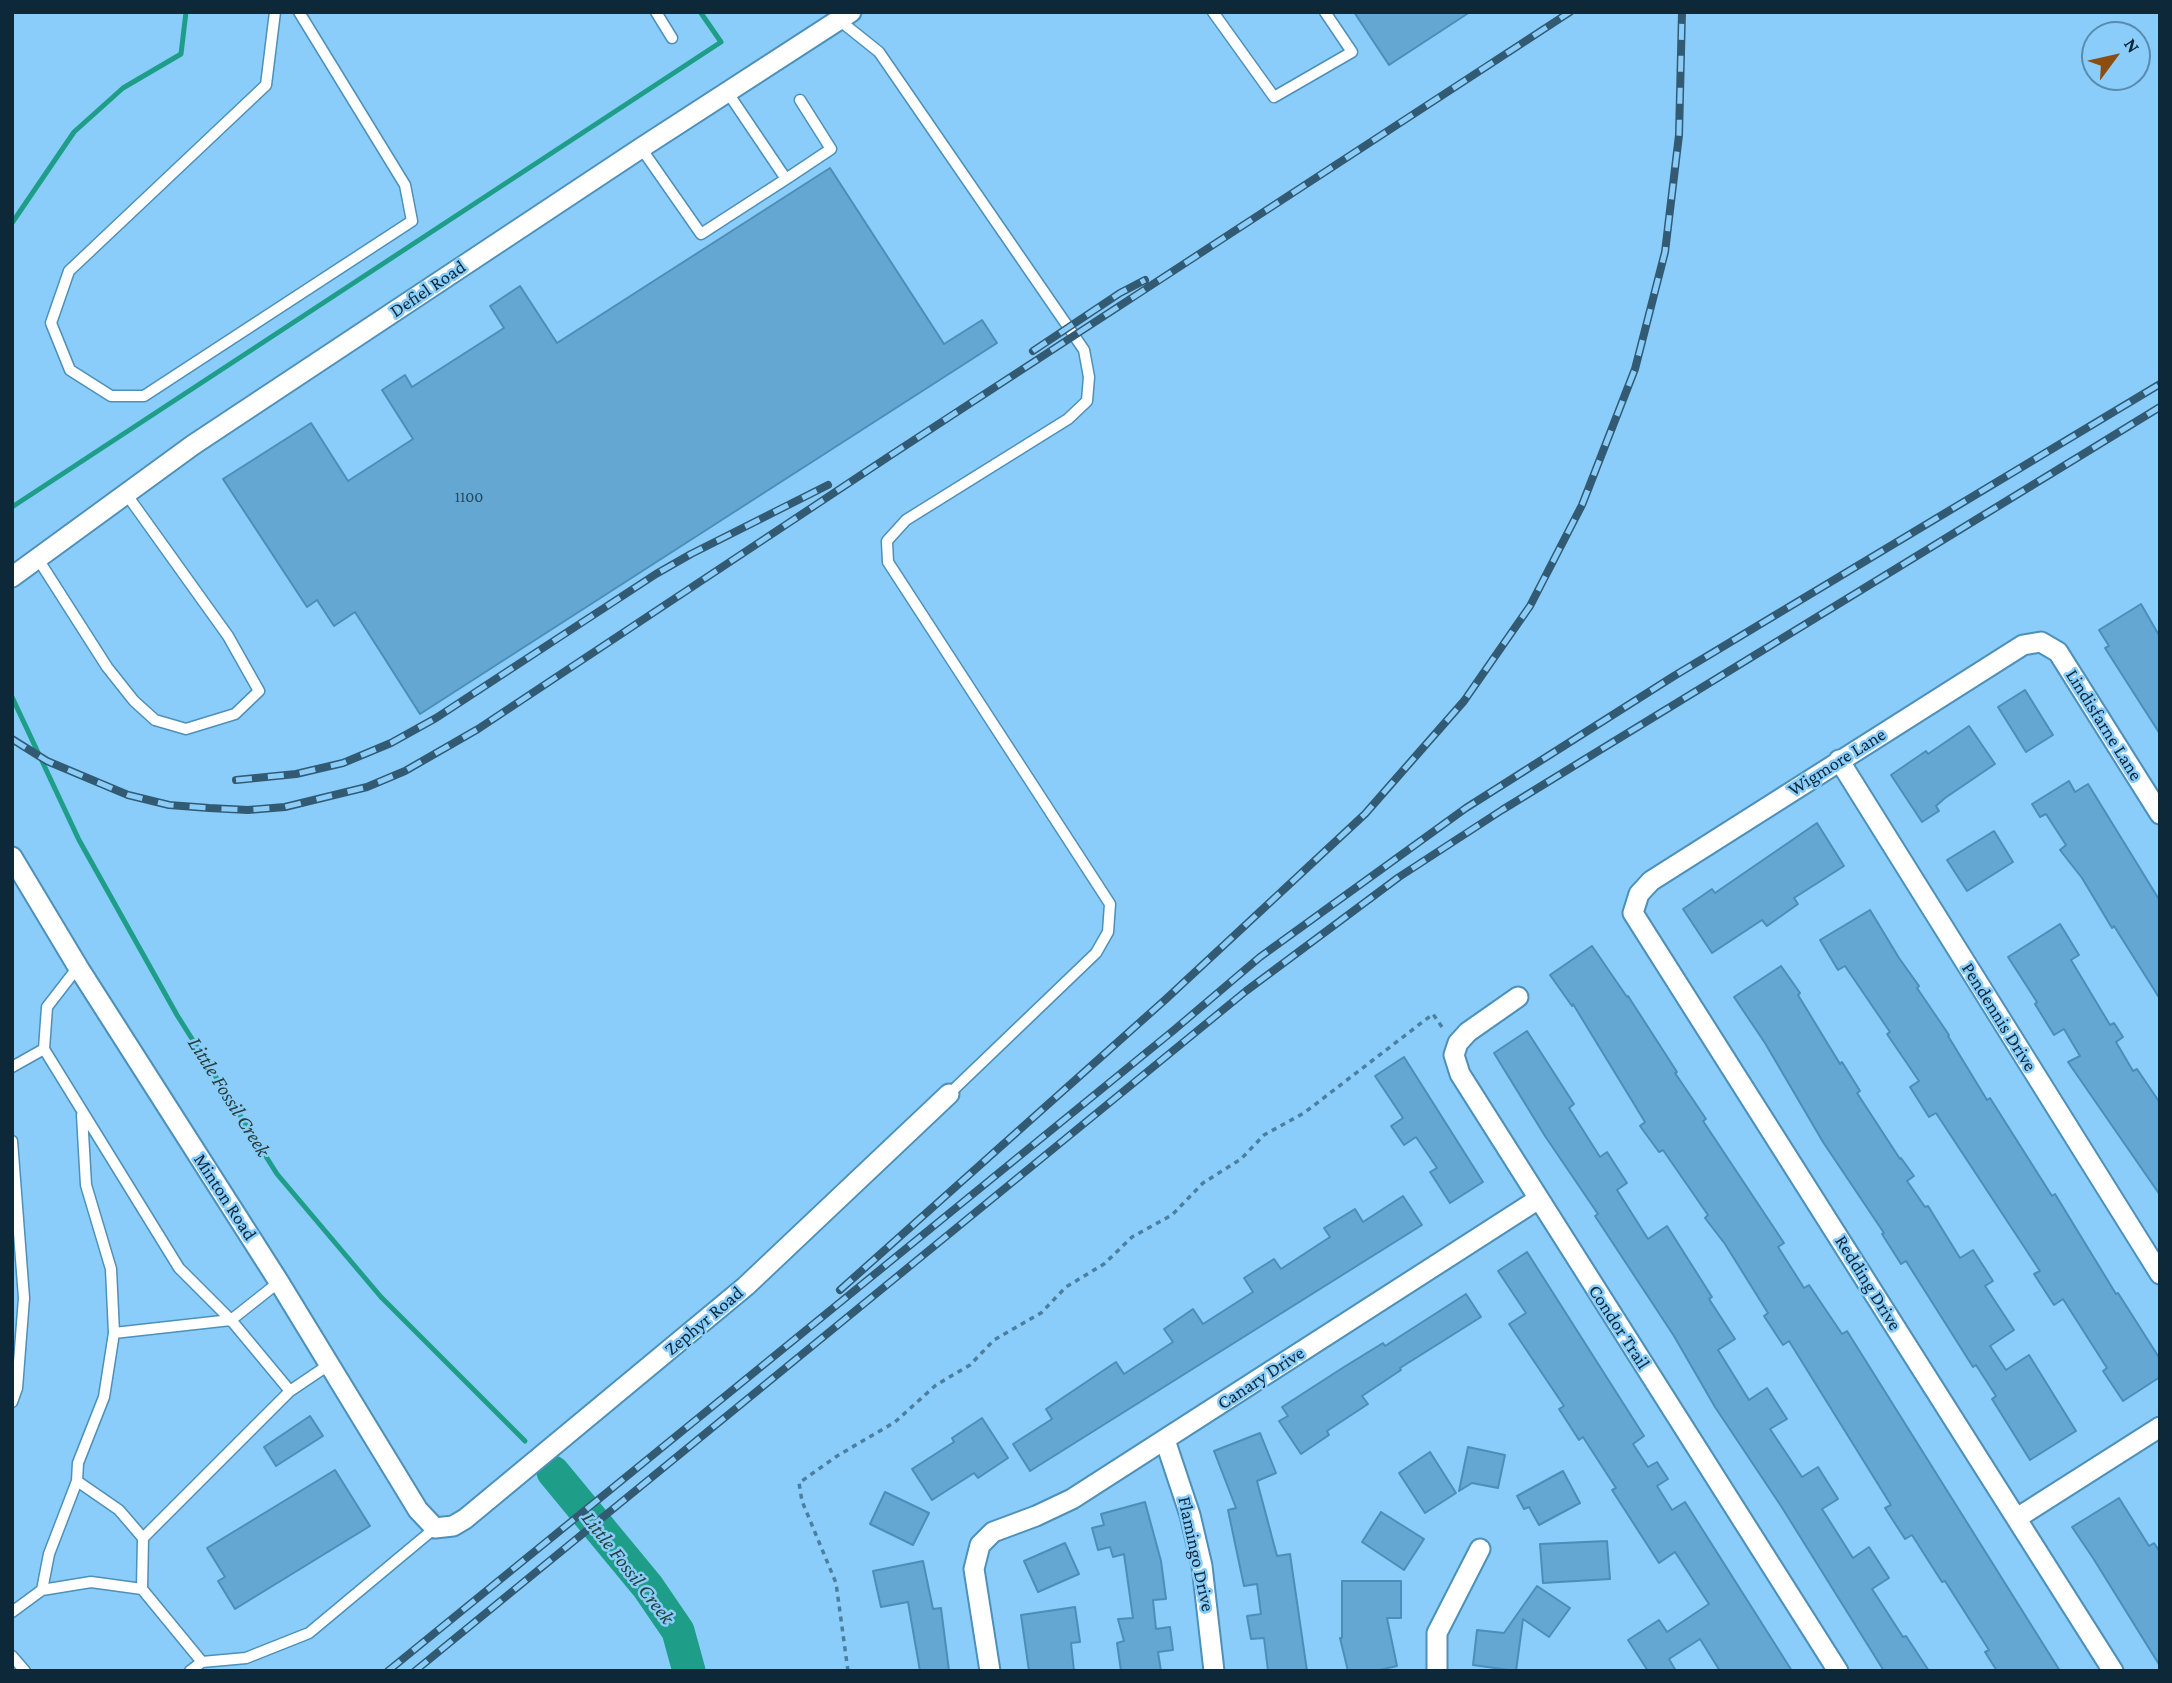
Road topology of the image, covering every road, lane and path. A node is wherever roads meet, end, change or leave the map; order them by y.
1 (275, 12) edge
2 (299, 12) edge
3 (656, 12) edge
4 (1213, 12) edge
5 (1325, 12) edge
6 (845, 16) edge
7 (672, 38) dead end
8 (728, 93) junction
9 (800, 100) dead end
10 (641, 148) junction
11 (786, 179) junction
12 (127, 495) junction
13 (38, 559) junction
14 (12, 577) edge
15 (2041, 642) joint
16 (1839, 761) junction
17 (2160, 814) edge
18 (12, 857) edge
19 (1639, 894) joint
20 (78, 967) junction
21 (1518, 997) dead end
22 (1441, 1038) dead end
23 (44, 1049) junction
24 (12, 1067) edge
25 (949, 1094) joint
26 (82, 1111) junction
27 (12, 1141) edge
28 (1537, 1200) junction
29 (2160, 1274) edge
30 (279, 1282) junction
31 (231, 1320) junction
32 (114, 1333) junction
33 (330, 1364) junction
34 (290, 1391) junction
35 (12, 1402) edge
36 (2160, 1427) edge
37 (1165, 1440) junction
38 (77, 1480) junction
39 (2017, 1518) junction
40 (439, 1529) junction
41 (143, 1538) junction
42 (1480, 1549) dead end
43 (142, 1588) junction
44 (43, 1590) junction
45 (12, 1612) edge
46 (12, 1656) edge
47 (202, 1662) junction
48 (25, 1671) edge
49 (190, 1671) edge
50 (848, 1671) edge
51 (990, 1671) edge
52 (1214, 1671) edge
53 (1437, 1671) edge
54 (1838, 1671) edge
55 (2113, 1671) edge

1 - 2 lane
3 - 7 lane
4 - 5 lane
6 - 8 street, Defiel Road
6 - 25 lane
8 - 10 street, Defiel Road
8 - 11 lane
9 - 11 lane
10 - 11 lane
10 - 12 street, Defiel Road
12 - 13 street, Defiel Road
12 - 13 lane
13 - 14 street, Defiel Road
15 - 16 street, Wigmore Lane
15 - 17 street, Lindisfarne Lane
16 - 19 street, Wigmore Lane
16 - 29 street, Pendennis Drive
18 - 20 street, Minton Road
19 - 39 street, Redding Drive
20 - 23 lane
20 - 30 street, Minton Road
21 - 28 street, Condor Trail
22 - 50 path
23 - 24 lane
23 - 26 lane
25 - 40 street, Zephyr Road
26 - 31 lane
26 - 32 lane
27 - 35 lane
28 - 37 street, Canary Drive
28 - 54 street, Condor Trail
30 - 31 lane
30 - 33 street, Minton Road
31 - 32 lane
31 - 34 lane
32 - 38 lane
33 - 34 lane
33 - 40 street, Minton Road
34 - 41 lane
36 - 39 street
37 - 51 street, Canary Drive
37 - 52 street, Flamingo Drive
38 - 41 lane
38 - 44 lane
39 - 55 street, Redding Drive
40 - 47 lane
41 - 43 lane
42 - 53 street
43 - 44 lane
43 - 47 lane
44 - 45 lane
46 - 48 lane
47 - 49 lane

